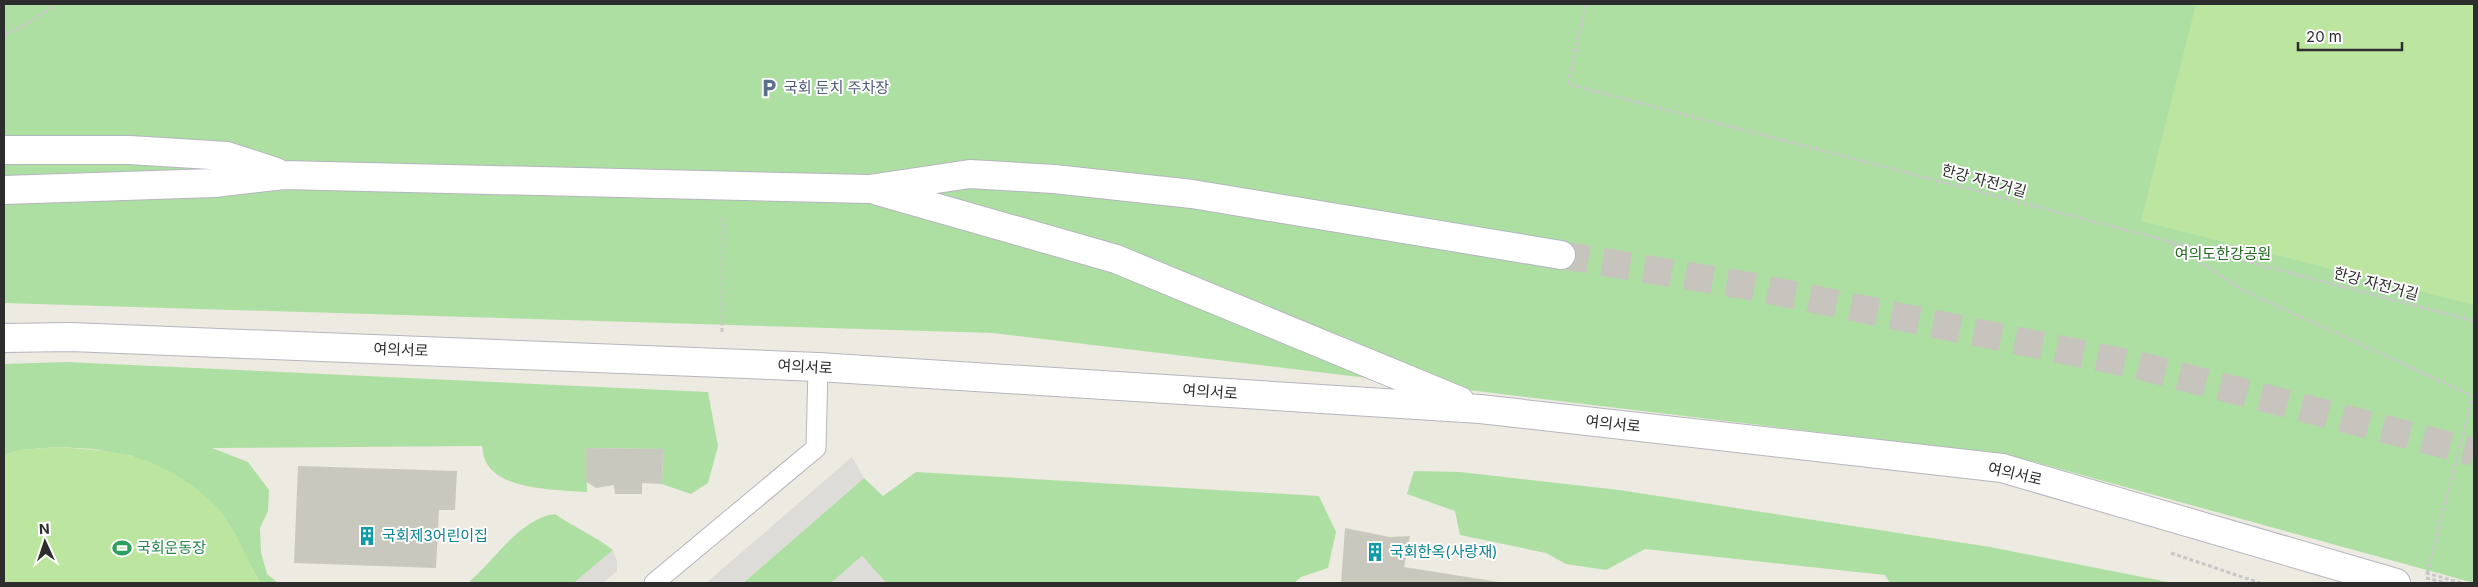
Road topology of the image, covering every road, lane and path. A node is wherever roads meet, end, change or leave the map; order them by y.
1 (57, 4) edge
2 (1586, 4) edge
3 (4, 34) edge
4 (4, 150) edge
5 (284, 175) junction
6 (723, 185) junction
7 (869, 188) junction
8 (4, 190) edge
9 (2168, 241) junction
10 (1561, 255) tunnel mouth
11 (2474, 321) edge
12 (4, 338) edge
13 (722, 363) junction
14 (818, 367) junction
15 (1480, 410) junction
16 (654, 583) edge
17 (2396, 583) edge
18 (2425, 583) edge

1 - 3 path
2 - 9 path, 한강 자전거길
4 - 5 main road
5 - 6 main road
5 - 8 main road
6 - 7 main road
6 - 13 path
7 - 10 main road
7 - 15 main road
9 - 11 path, 한강 자전거길
9 - 18 path
12 - 13 main road, 여의서로
13 - 14 main road, 여의서로
14 - 15 main road, 여의서로
14 - 16 lane
15 - 17 main road, 여의서로

